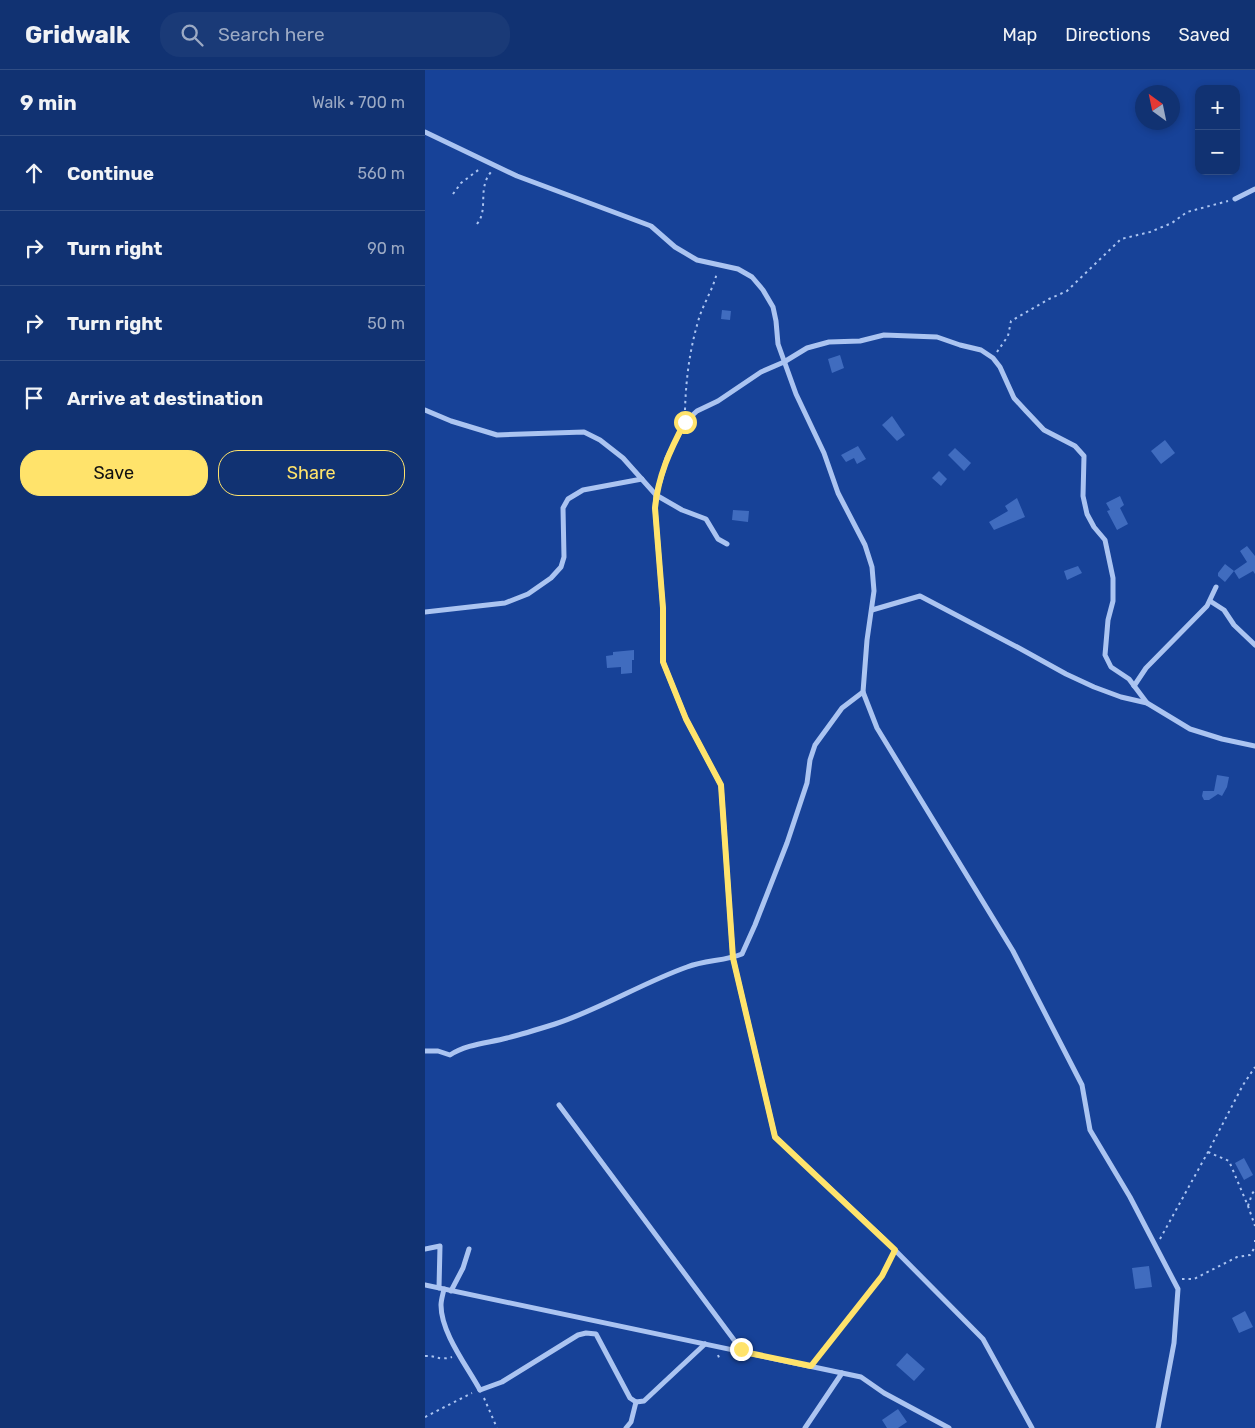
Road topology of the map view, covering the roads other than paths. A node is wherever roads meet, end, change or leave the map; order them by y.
1 (425, 132) edge
2 (1255, 189) edge
3 (1235, 199) road end
4 (784, 362) junction
5 (425, 410) edge
6 (642, 480) junction
7 (656, 495) junction
8 (727, 544) dead end
9 (1216, 587) dead end
10 (1210, 601) junction
11 (872, 610) junction
12 (425, 612) edge
13 (1255, 645) edge
14 (1134, 686) junction
15 (863, 692) junction
16 (1147, 703) junction
17 (1255, 746) edge
18 (733, 958) junction
19 (425, 1051) edge
20 (559, 1105) dead end
21 (425, 1249) edge
22 (469, 1249) dead end
23 (425, 1285) edge
24 (441, 1289) junction
25 (451, 1291) junction
26 (705, 1344) junction
27 (744, 1352) junction
28 (842, 1373) junction
29 (636, 1402) junction
30 (625, 1428) edge
31 (805, 1428) edge
32 (949, 1428) edge
33 (1032, 1428) edge
34 (1158, 1428) edge

1 - 4 street
2 - 3 street
4 - 7 street
4 - 11 street
4 - 14 street
5 - 6 street
6 - 7 street
6 - 12 street
7 - 8 street
7 - 18 street
9 - 10 street
10 - 13 street
10 - 14 street
11 - 15 street
11 - 16 street
14 - 16 street
15 - 18 street
15 - 34 street
16 - 17 street
18 - 19 street
18 - 33 street
20 - 27 street
21 - 24 street
22 - 25 street
23 - 24 street
24 - 25 street
24 - 29 street
25 - 26 street
26 - 27 street
26 - 29 street
27 - 28 street
28 - 31 street
28 - 32 street
29 - 30 street

